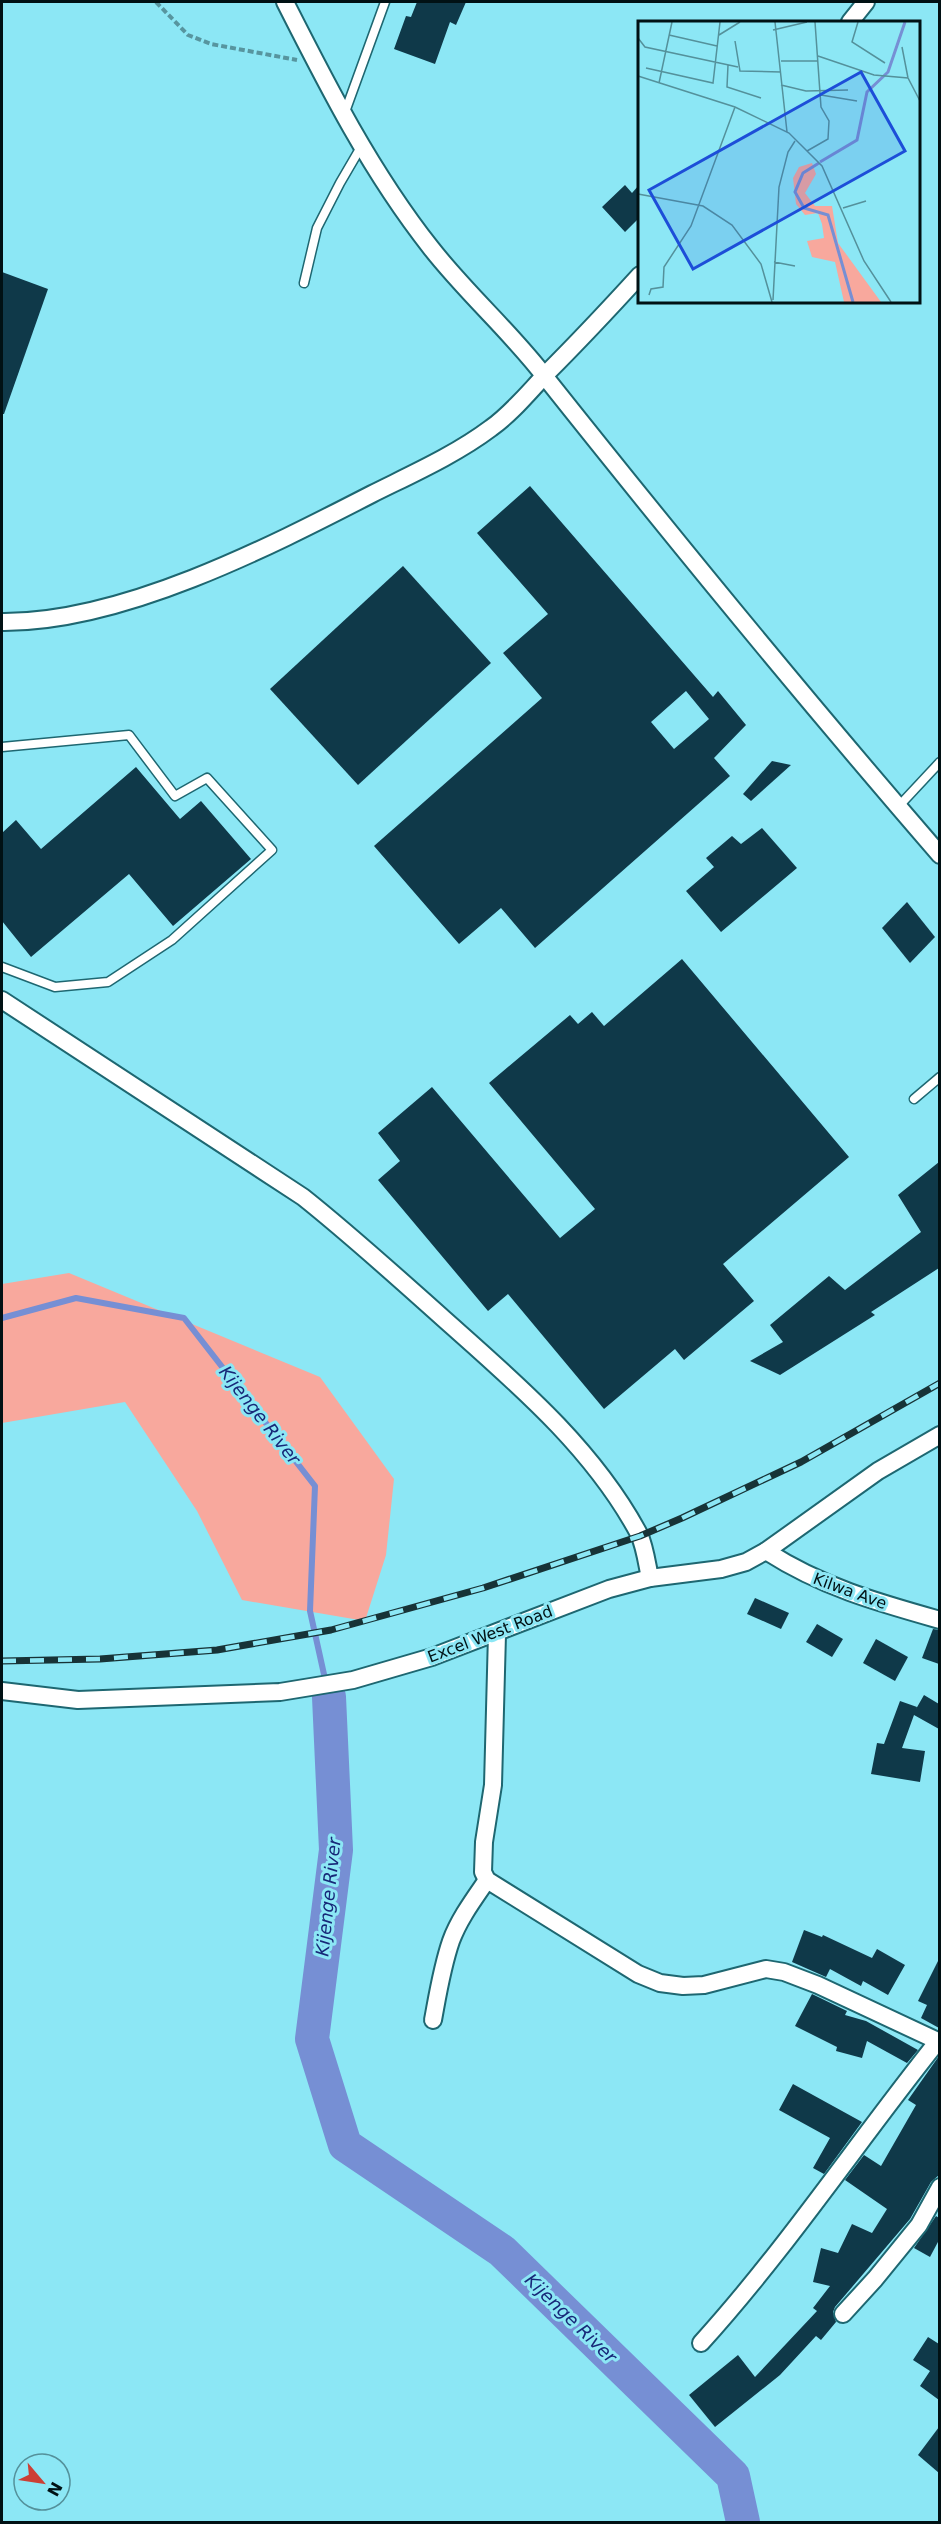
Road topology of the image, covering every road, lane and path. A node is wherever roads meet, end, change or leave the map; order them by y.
1 (156, 2) edge
2 (285, 2) edge
3 (385, 2) edge
4 (866, 2) edge
5 (851, 21) edge
6 (316, 63) junction
7 (344, 115) junction
8 (361, 147) junction
9 (638, 276) edge
10 (304, 284) dead end
11 (545, 375) junction
12 (2, 622) edge
13 (2, 747) edge
14 (939, 762) edge
15 (898, 807) junction
16 (939, 855) edge
17 (2, 967) edge
18 (2, 1000) edge
19 (939, 1077) edge
20 (914, 1099) dead end
21 (939, 1435) edge
22 (765, 1551) junction
23 (650, 1578) junction
24 (939, 1620) edge
25 (497, 1634) junction
26 (2, 1691) edge
27 (486, 1880) junction
28 (433, 2020) dead end
29 (939, 2041) edge
30 (939, 2187) edge
31 (843, 2314) dead end
32 (701, 2343) dead end

1 - 6 path
2 - 6 street
3 - 7 lane
4 - 5 street
6 - 7 street
7 - 8 street
8 - 10 lane
8 - 11 street
9 - 11 street
11 - 12 street
11 - 15 street
13 - 17 lane
14 - 15 lane
15 - 16 street
18 - 23 street
19 - 20 lane
21 - 22 street, Excel West Road
22 - 23 street, Excel West Road
22 - 24 street, Kilwa Ave
23 - 25 street, Excel West Road
25 - 26 street, Excel West Road
25 - 27 street
27 - 28 street
27 - 29 street
29 - 32 street
30 - 31 street

